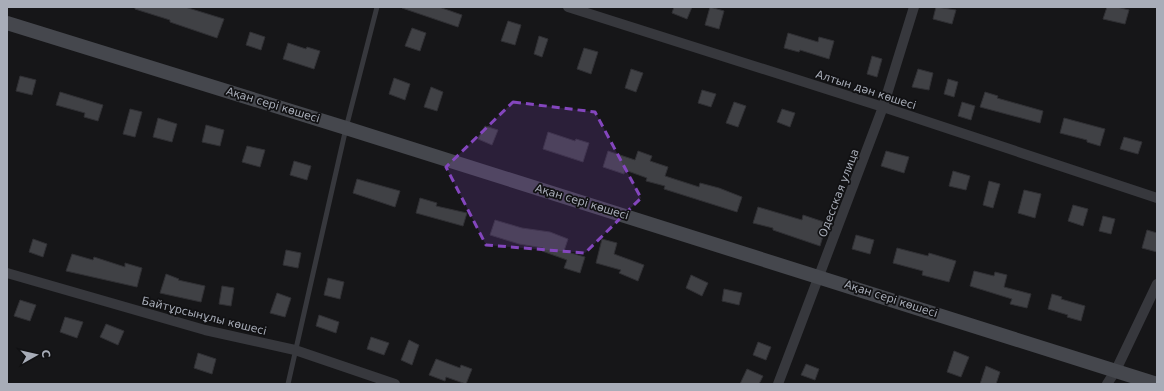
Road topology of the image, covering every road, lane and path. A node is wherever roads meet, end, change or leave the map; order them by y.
1 (377, 7) edge
2 (568, 7) edge
3 (914, 7) edge
4 (7, 23) edge
5 (883, 107) junction
6 (346, 128) junction
7 (1157, 198) edge
8 (7, 273) edge
9 (820, 277) junction
10 (1157, 284) edge
11 (295, 350) junction
12 (1116, 370) junction
13 (288, 384) edge
14 (395, 384) edge
15 (778, 384) edge
16 (1107, 384) edge
17 (1157, 384) edge

1 - 6 lane
2 - 5 street, Алтын дән көшесі
3 - 5 street, Одесская улица
4 - 6 street, Ақан сері көшесі
5 - 7 street, Алтын дән көшесі
5 - 9 street, Одесская улица
6 - 9 street, Ақан сері көшесі
6 - 11 lane
8 - 11 street, Байтұрсынұлы көшесі
9 - 12 street, Ақан сері көшесі
9 - 15 street, Одесская улица
10 - 12 street
11 - 13 lane
11 - 14 street, Байтұрсынұлы көшесі
12 - 16 street
12 - 17 street, Ақан сері көшесі

